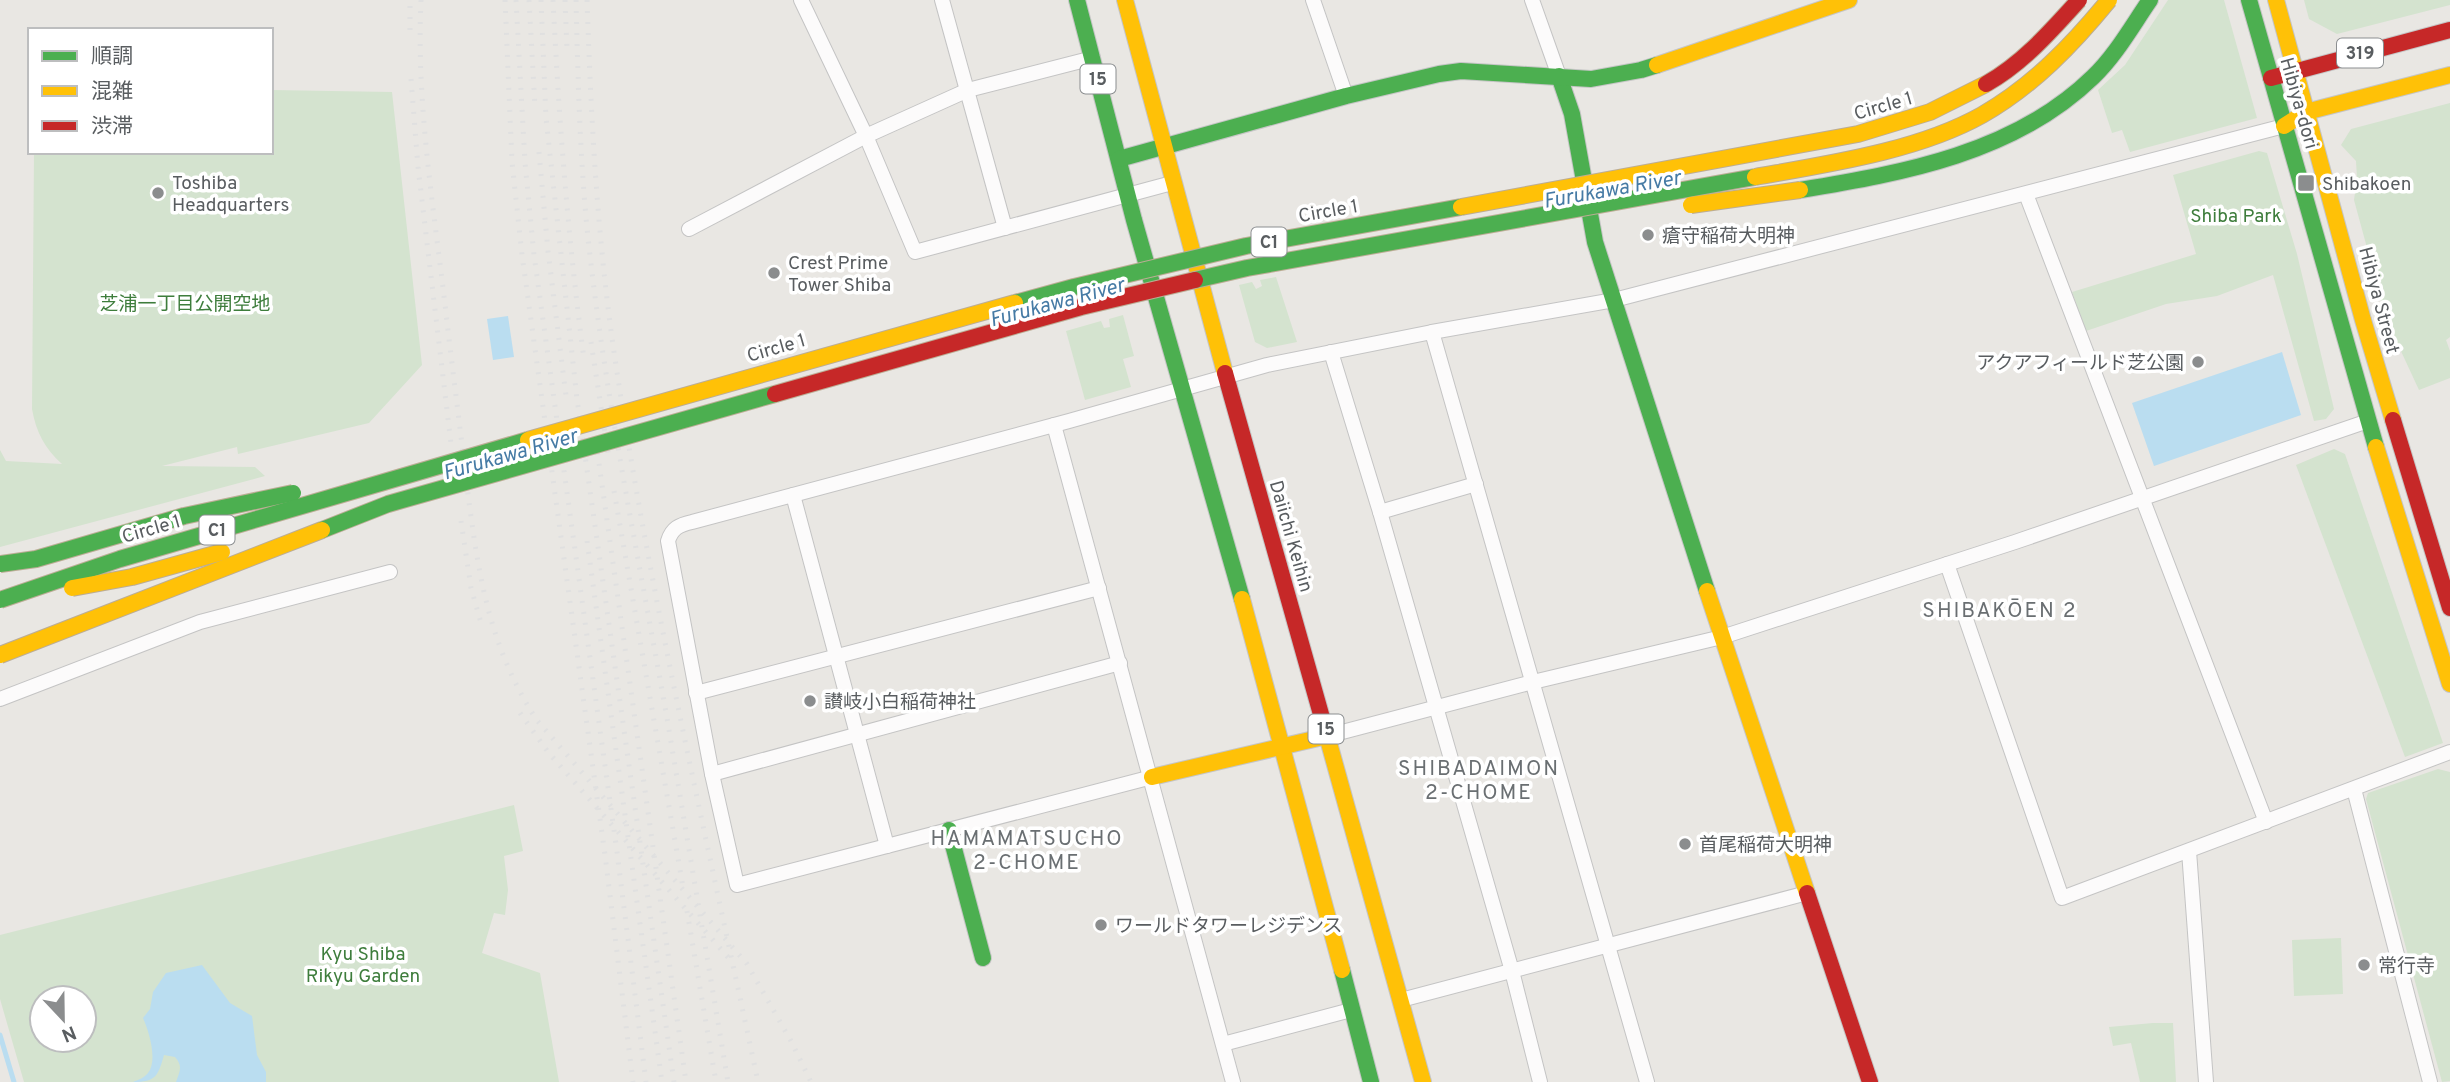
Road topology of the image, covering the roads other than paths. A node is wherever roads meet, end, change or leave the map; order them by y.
1 (801, 0) edge
2 (942, 0) edge
3 (1076, 0) edge
4 (1125, 0) edge
5 (1313, 0) edge
6 (1532, 0) edge
7 (1849, 0) edge
8 (2079, 0) edge
9 (2109, 0) edge
10 (2150, 0) edge
11 (2249, 0) edge
12 (2276, 0) edge
13 (2450, 30) edge
14 (1093, 58) junction
15 (2295, 71) junction
16 (2450, 75) edge
17 (1559, 76) junction
18 (2271, 78) junction
19 (968, 90) junction
20 (1346, 96) junction
21 (2306, 112) junction
22 (2284, 126) junction
23 (866, 136) junction
24 (1163, 147) junction
25 (1119, 159) junction
26 (1172, 183) junction
27 (1128, 194) junction
28 (2026, 194) junction
29 (1483, 224) junction
30 (1005, 228) junction
31 (689, 229) dead end
32 (1614, 300) junction
33 (1432, 332) junction
34 (1331, 352) junction
35 (1225, 376) junction
36 (1182, 389) junction
37 (2368, 421) junction
38 (1054, 425) junction
39 (436, 466) junction
40 (1476, 484) junction
41 (793, 495) junction
42 (2143, 498) junction
43 (388, 504) junction
44 (1380, 512) junction
45 (0, 564) edge
46 (1947, 564) junction
47 (390, 572) dead end
48 (1099, 588) junction
49 (0, 592) edge
50 (0, 600) edge
51 (2450, 608) edge
52 (1722, 637) junction
53 (0, 655) edge
54 (836, 657) junction
55 (1120, 663) junction
56 (1532, 682) junction
57 (2450, 684) edge
58 (696, 693) junction
59 (0, 699) edge
60 (1436, 709) junction
61 (857, 736) junction
62 (1327, 736) junction
63 (1283, 746) junction
64 (2450, 752) edge
65 (712, 774) junction
66 (1152, 777) junction
67 (2354, 789) junction
68 (2266, 822) junction
69 (948, 830) junction
70 (887, 846) junction
71 (2189, 851) junction
72 (1807, 893) junction
73 (1609, 946) junction
74 (983, 958) dead end
75 (1512, 971) junction
76 (1401, 1000) junction
77 (1351, 1010) junction
78 (1223, 1044) junction
79 (1233, 1082) edge
80 (1371, 1082) edge
81 (1423, 1082) edge
82 (1540, 1082) edge
83 (1647, 1082) edge
84 (1870, 1082) edge
85 (2206, 1082) edge
86 (2430, 1082) edge

1 - 23 street
2 - 19 street
3 - 14 main road, 15
4 - 24 main road, Daiichi Keihin / 15
5 - 20 street
6 - 17 street
7 - 17 main road
8 - 39 main road, Circle 1 / C1, bridge
9 - 29 main road, C1, bridge
10 - 29 main road, C1, bridge
11 - 18 main road, Hibiya-dori
12 - 15 main road, Hibiya Street
13 - 15 main road, 319
14 - 19 street
14 - 25 main road, 15
15 - 18 main road, 319
15 - 21 main road, Hibiya Street
16 - 21 main road, 319
17 - 20 main road
17 - 32 main road, bridge
18 - 22 main road, Hibiya-dori
19 - 23 street
19 - 30 street
20 - 24 main road
21 - 22 main road, 319
21 - 51 main road, Hibiya Street
22 - 28 street
22 - 37 main road, Hibiya-dori
23 - 30 street
23 - 31 street
24 - 25 main road
24 - 26 main road, Daiichi Keihin / 15
25 - 27 main road, 15
26 - 27 street
26 - 35 main road, Daiichi Keihin / 15, bridge
27 - 30 street
27 - 36 main road, 15, bridge
28 - 32 street
28 - 42 street
29 - 43 main road, C1, bridge
32 - 33 street
32 - 52 main road
33 - 34 street
33 - 40 street
34 - 35 street
34 - 44 street
35 - 36 street
35 - 62 main road, Daiichi Keihin / 15
36 - 38 street
36 - 63 main road, 15
37 - 42 street
37 - 57 main road
38 - 41 street
38 - 48 street
39 - 45 main road, Circle 1, bridge
39 - 50 main road, Circle 1 / C1, bridge
40 - 44 street
40 - 56 street
41 - 54 street
41 - 58 street
42 - 46 street
42 - 68 street
43 - 49 main road, bridge
43 - 53 main road, C1, bridge
44 - 60 street
46 - 52 street
46 - 71 street
47 - 59 street
48 - 54 street
48 - 55 street
52 - 56 street
52 - 72 main road
54 - 58 street
54 - 61 street
55 - 61 street
55 - 66 street
56 - 60 street
56 - 73 street
58 - 65 street
60 - 62 street
60 - 75 street
61 - 65 street
61 - 70 street
62 - 63 main road
62 - 76 main road, Daiichi Keihin / 15
63 - 66 main road
63 - 77 main road, 15
64 - 67 street
65 - 70 street
66 - 69 street
66 - 78 street
67 - 68 street
67 - 86 street
68 - 71 street
69 - 70 street
69 - 74 main road
71 - 85 street
72 - 73 street
72 - 84 main road
73 - 75 street
73 - 83 street
75 - 76 street
75 - 82 street
76 - 81 main road, Daiichi Keihin / 15
77 - 78 street
77 - 80 main road, 15
78 - 79 street

